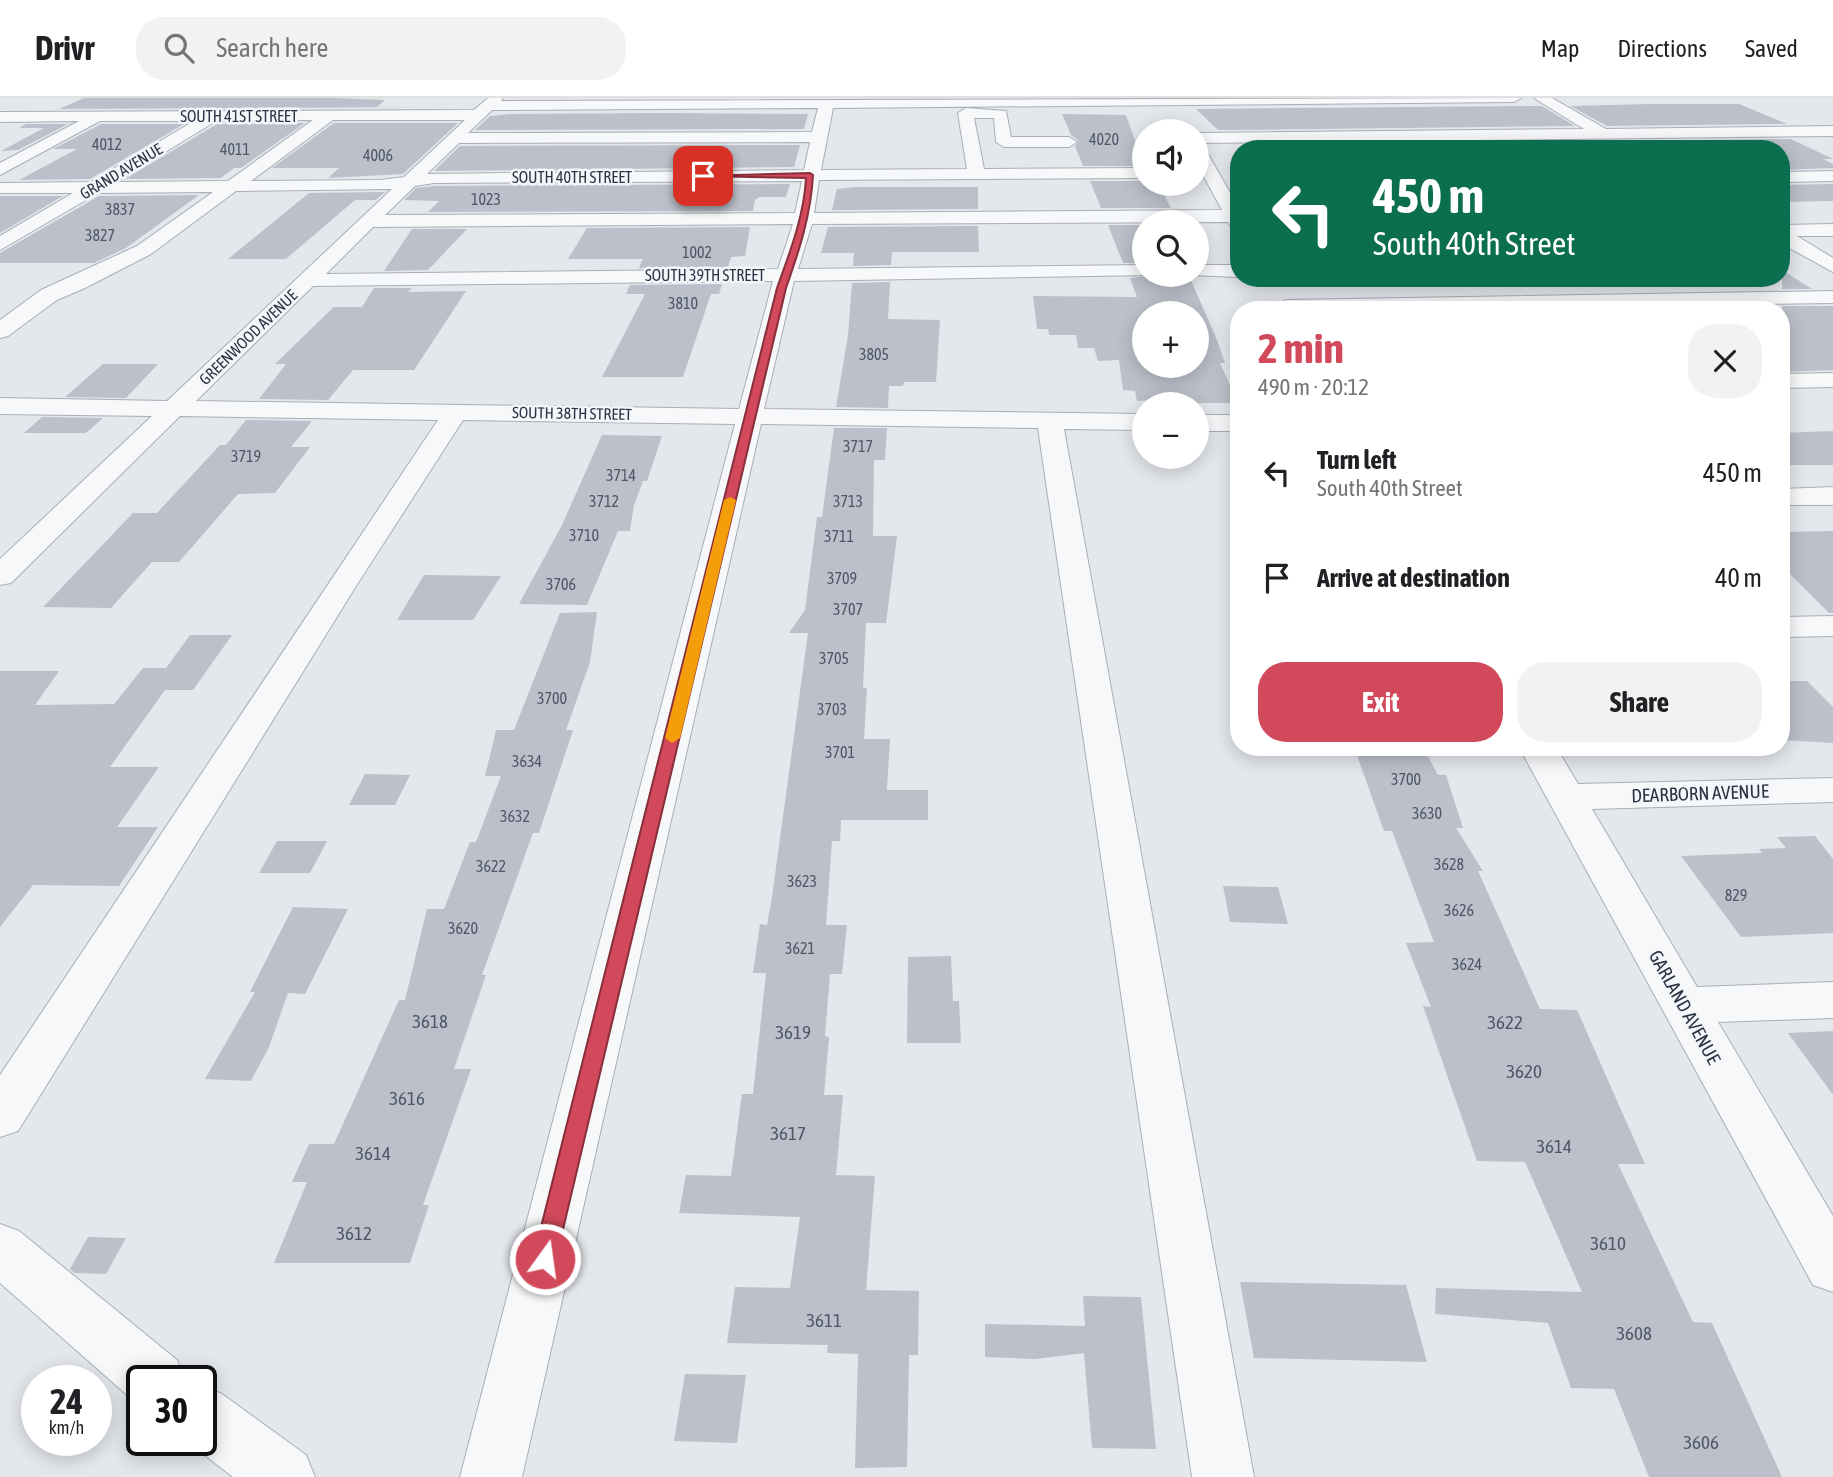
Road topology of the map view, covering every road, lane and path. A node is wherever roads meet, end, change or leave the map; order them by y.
1 (242, 98) edge
2 (369, 98) edge
3 (1514, 98) edge
4 (1541, 98) edge
5 (1169, 100) edge
6 (18, 102) dead end
7 (488, 106) edge
8 (0, 111) edge
9 (827, 113) edge
10 (211, 116) junction
11 (336, 116) junction
12 (0, 117) edge
13 (99, 117) junction
14 (1180, 119) edge
15 (1833, 131) edge
16 (1603, 133) junction
17 (455, 138) junction
18 (1209, 138) edge
19 (1615, 140) edge
20 (1069, 142) dead end
21 (0, 170) edge
22 (1132, 173) edge
23 (1209, 173) edge
24 (976, 174) junction
25 (810, 175) junction
26 (1230, 175) edge
27 (1833, 176) edge
28 (1790, 177) edge
29 (1209, 180) edge
30 (410, 181) junction
31 (230, 186) junction
32 (94, 187) junction
33 (0, 188) edge
34 (1230, 210) edge
35 (804, 218) junction
36 (1230, 220) edge
37 (369, 221) junction
38 (1833, 230) edge
39 (1790, 233) edge
40 (1790, 238) edge
41 (0, 244) edge
42 (1833, 266) edge
43 (1132, 271) edge
44 (1209, 271) edge
45 (1230, 271) edge
46 (786, 274) junction
47 (307, 280) junction
48 (1833, 297) edge
49 (1283, 301) edge
50 (0, 331) edge
51 (1833, 380) edge
52 (1790, 381) edge
53 (0, 406) edge
54 (176, 406) junction
55 (456, 412) junction
56 (751, 417) junction
57 (1050, 420) junction
58 (1132, 422) edge
59 (1209, 422) edge
60 (1230, 423) edge
61 (1833, 496) edge
62 (1790, 497) edge
63 (0, 576) edge
64 (1833, 626) edge
65 (1790, 627) edge
66 (1542, 756) edge
67 (1833, 790) edge
68 (1567, 797) junction
69 (1833, 1000) edge
70 (1684, 1005) junction
71 (0, 1116) edge
72 (0, 1249) edge
73 (1833, 1267) edge
74 (137, 1365) edge
75 (217, 1427) edge
76 (284, 1477) edge
77 (491, 1477) edge
78 (1223, 1477) edge

1 - 10 street, GRAND AVENUE
2 - 11 street
3 - 5 street, SOUTH 41ST STREET
4 - 16 street
5 - 9 street, SOUTH 41ST STREET
5 - 14 street
6 - 8 street
7 - 9 street, SOUTH 41ST STREET
7 - 11 street, SOUTH 41ST STREET
7 - 17 street, GREENWOOD AVENUE
9 - 17 street
9 - 25 street
10 - 11 street, SOUTH 41ST STREET
10 - 13 street, SOUTH 41ST STREET
10 - 32 street, GRAND AVENUE
11 - 31 street
12 - 13 street, SOUTH 41ST STREET
13 - 21 street
15 - 16 street
16 - 18 street
16 - 19 street
17 - 30 street, GREENWOOD AVENUE
20 - 24 street
22 - 24 street, SOUTH 40TH STREET
23 - 26 street
24 - 25 street, SOUTH 40TH STREET
25 - 30 street, SOUTH 40TH STREET
25 - 35 street
27 - 28 street
29 - 34 street
30 - 31 street, SOUTH 40TH STREET
30 - 37 street, GREENWOOD AVENUE
31 - 32 street, SOUTH 40TH STREET
31 - 50 street
32 - 33 street, SOUTH 40TH STREET
32 - 41 street, GRAND AVENUE
35 - 36 street
35 - 37 street
35 - 46 street
37 - 47 street, GREENWOOD AVENUE
38 - 39 street
40 - 42 street
43 - 46 street, SOUTH 39TH STREET
44 - 45 street
46 - 47 street, SOUTH 39TH STREET
46 - 56 street
47 - 54 street, GREENWOOD AVENUE
48 - 49 street
51 - 52 street
53 - 54 street, SOUTH 38TH STREET
54 - 55 street, SOUTH 38TH STREET
54 - 63 street, GREENWOOD AVENUE
55 - 56 street, SOUTH 38TH STREET
55 - 71 street
56 - 57 street, SOUTH 38TH STREET
56 - 77 street
57 - 58 street, SOUTH 38TH STREET
57 - 78 street
59 - 60 street
61 - 62 street
64 - 65 street
66 - 68 street, GARLAND AVENUE
67 - 68 street, DEARBORN AVENUE
68 - 70 street, GARLAND AVENUE
69 - 70 street
70 - 73 street, GARLAND AVENUE
72 - 74 street
75 - 76 street

